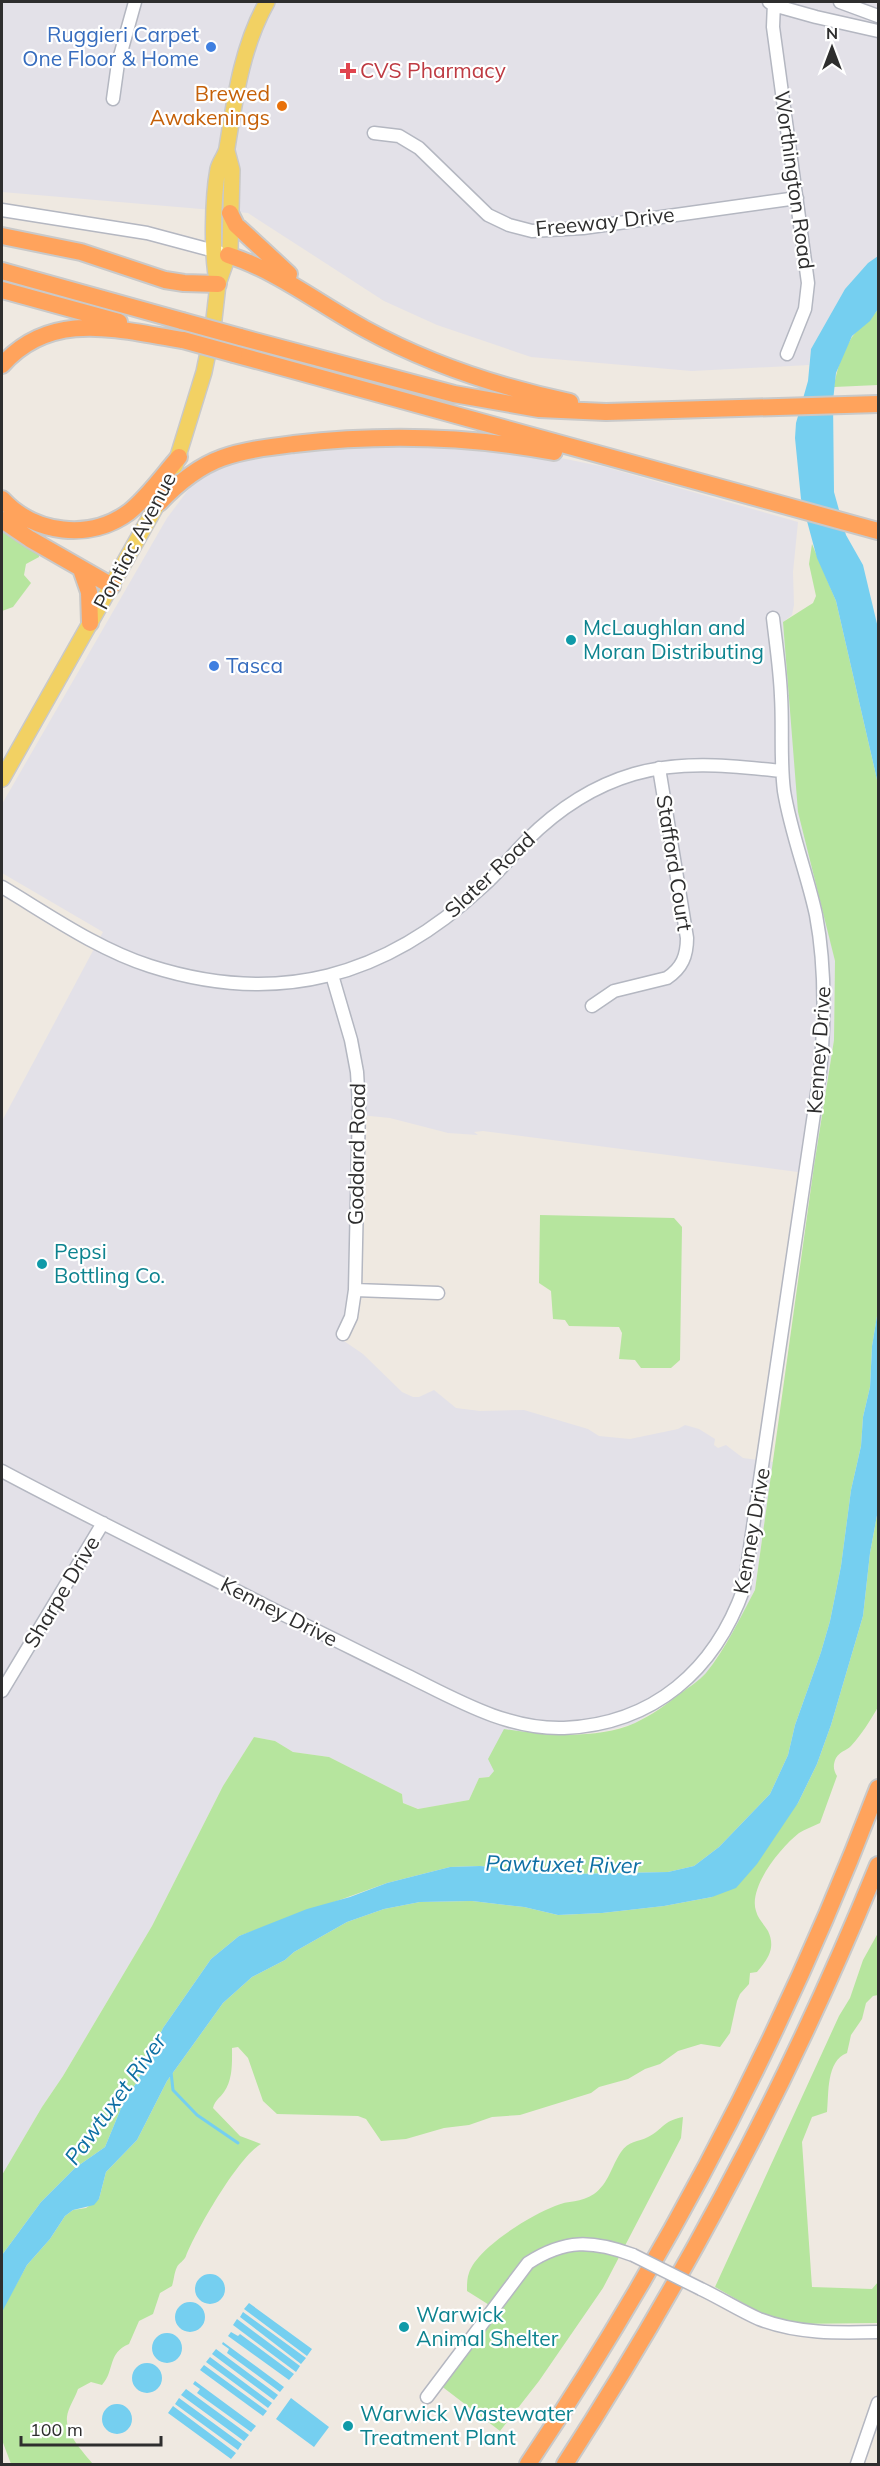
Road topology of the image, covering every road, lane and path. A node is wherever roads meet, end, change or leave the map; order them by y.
1 (135, 2) edge
2 (265, 2) edge
3 (840, 2) edge
4 (772, 3) edge
5 (879, 16) edge
6 (879, 31) edge
7 (113, 99) dead end
8 (374, 132) dead end
9 (227, 151) junction
10 (797, 198) junction
11 (2, 210) edge
12 (230, 213) junction
13 (2, 236) edge
14 (221, 253) junction
15 (2, 272) edge
16 (218, 284) junction
17 (2, 290) edge
18 (329, 308) junction
19 (183, 340) junction
20 (786, 354) dead end
21 (2, 365) edge
22 (879, 402) edge
23 (625, 412) junction
24 (179, 457) junction
25 (697, 481) junction
26 (2, 499) edge
27 (159, 503) junction
28 (2, 520) edge
29 (875, 530) edge
30 (81, 569) junction
31 (112, 586) junction
32 (773, 618) dead end
33 (90, 623) junction
34 (659, 768) junction
35 (782, 771) junction
36 (2, 779) edge
37 (2, 887) edge
38 (332, 975) junction
39 (592, 1006) dead end
40 (355, 1290) junction
41 (438, 1293) dead end
42 (342, 1334) dead end
43 (2, 1471) edge
44 (103, 1523) junction
45 (2, 1691) edge
46 (879, 1788) edge
47 (879, 1865) edge
48 (879, 2332) edge
49 (427, 2397) dead end
50 (879, 2403) edge
51 (528, 2464) edge
52 (565, 2464) edge
53 (857, 2464) edge

1 - 7 street
2 - 9 main road, Pontiac Avenue
3 - 5 street
4 - 6 street
4 - 10 street, Worthington Road
8 - 10 street, Freeway Drive
9 - 12 main road, Pontiac Avenue
9 - 14 main road, Pontiac Avenue
10 - 20 street, Worthington Road
11 - 14 street
12 - 14 main road, Pontiac Avenue
12 - 18 highway
13 - 16 highway
14 - 16 main road, Pontiac Avenue
14 - 18 highway
15 - 23 highway, bridge
16 - 24 main road, Pontiac Avenue
17 - 19 highway
18 - 23 highway
19 - 21 highway
19 - 25 highway, bridge
22 - 23 highway
24 - 26 highway
24 - 27 main road, Pontiac Avenue
25 - 27 highway
25 - 29 highway
27 - 31 main road, Pontiac Avenue
28 - 30 highway
30 - 31 highway
30 - 33 highway
31 - 33 main road, Pontiac Avenue
32 - 35 street, Kenney Drive
33 - 36 main road, Pontiac Avenue
34 - 35 street, Slater Road
34 - 38 street, Slater Road
34 - 39 street, Stafford Court
35 - 44 street, Kenney Drive
37 - 38 street, Slater Road
38 - 40 street, Goddard Road
40 - 41 street
40 - 42 street, Goddard Road
43 - 44 street, Kenney Drive
44 - 45 street, Sharpe Drive
46 - 51 highway
47 - 52 highway
48 - 49 street, bridge
50 - 53 street

